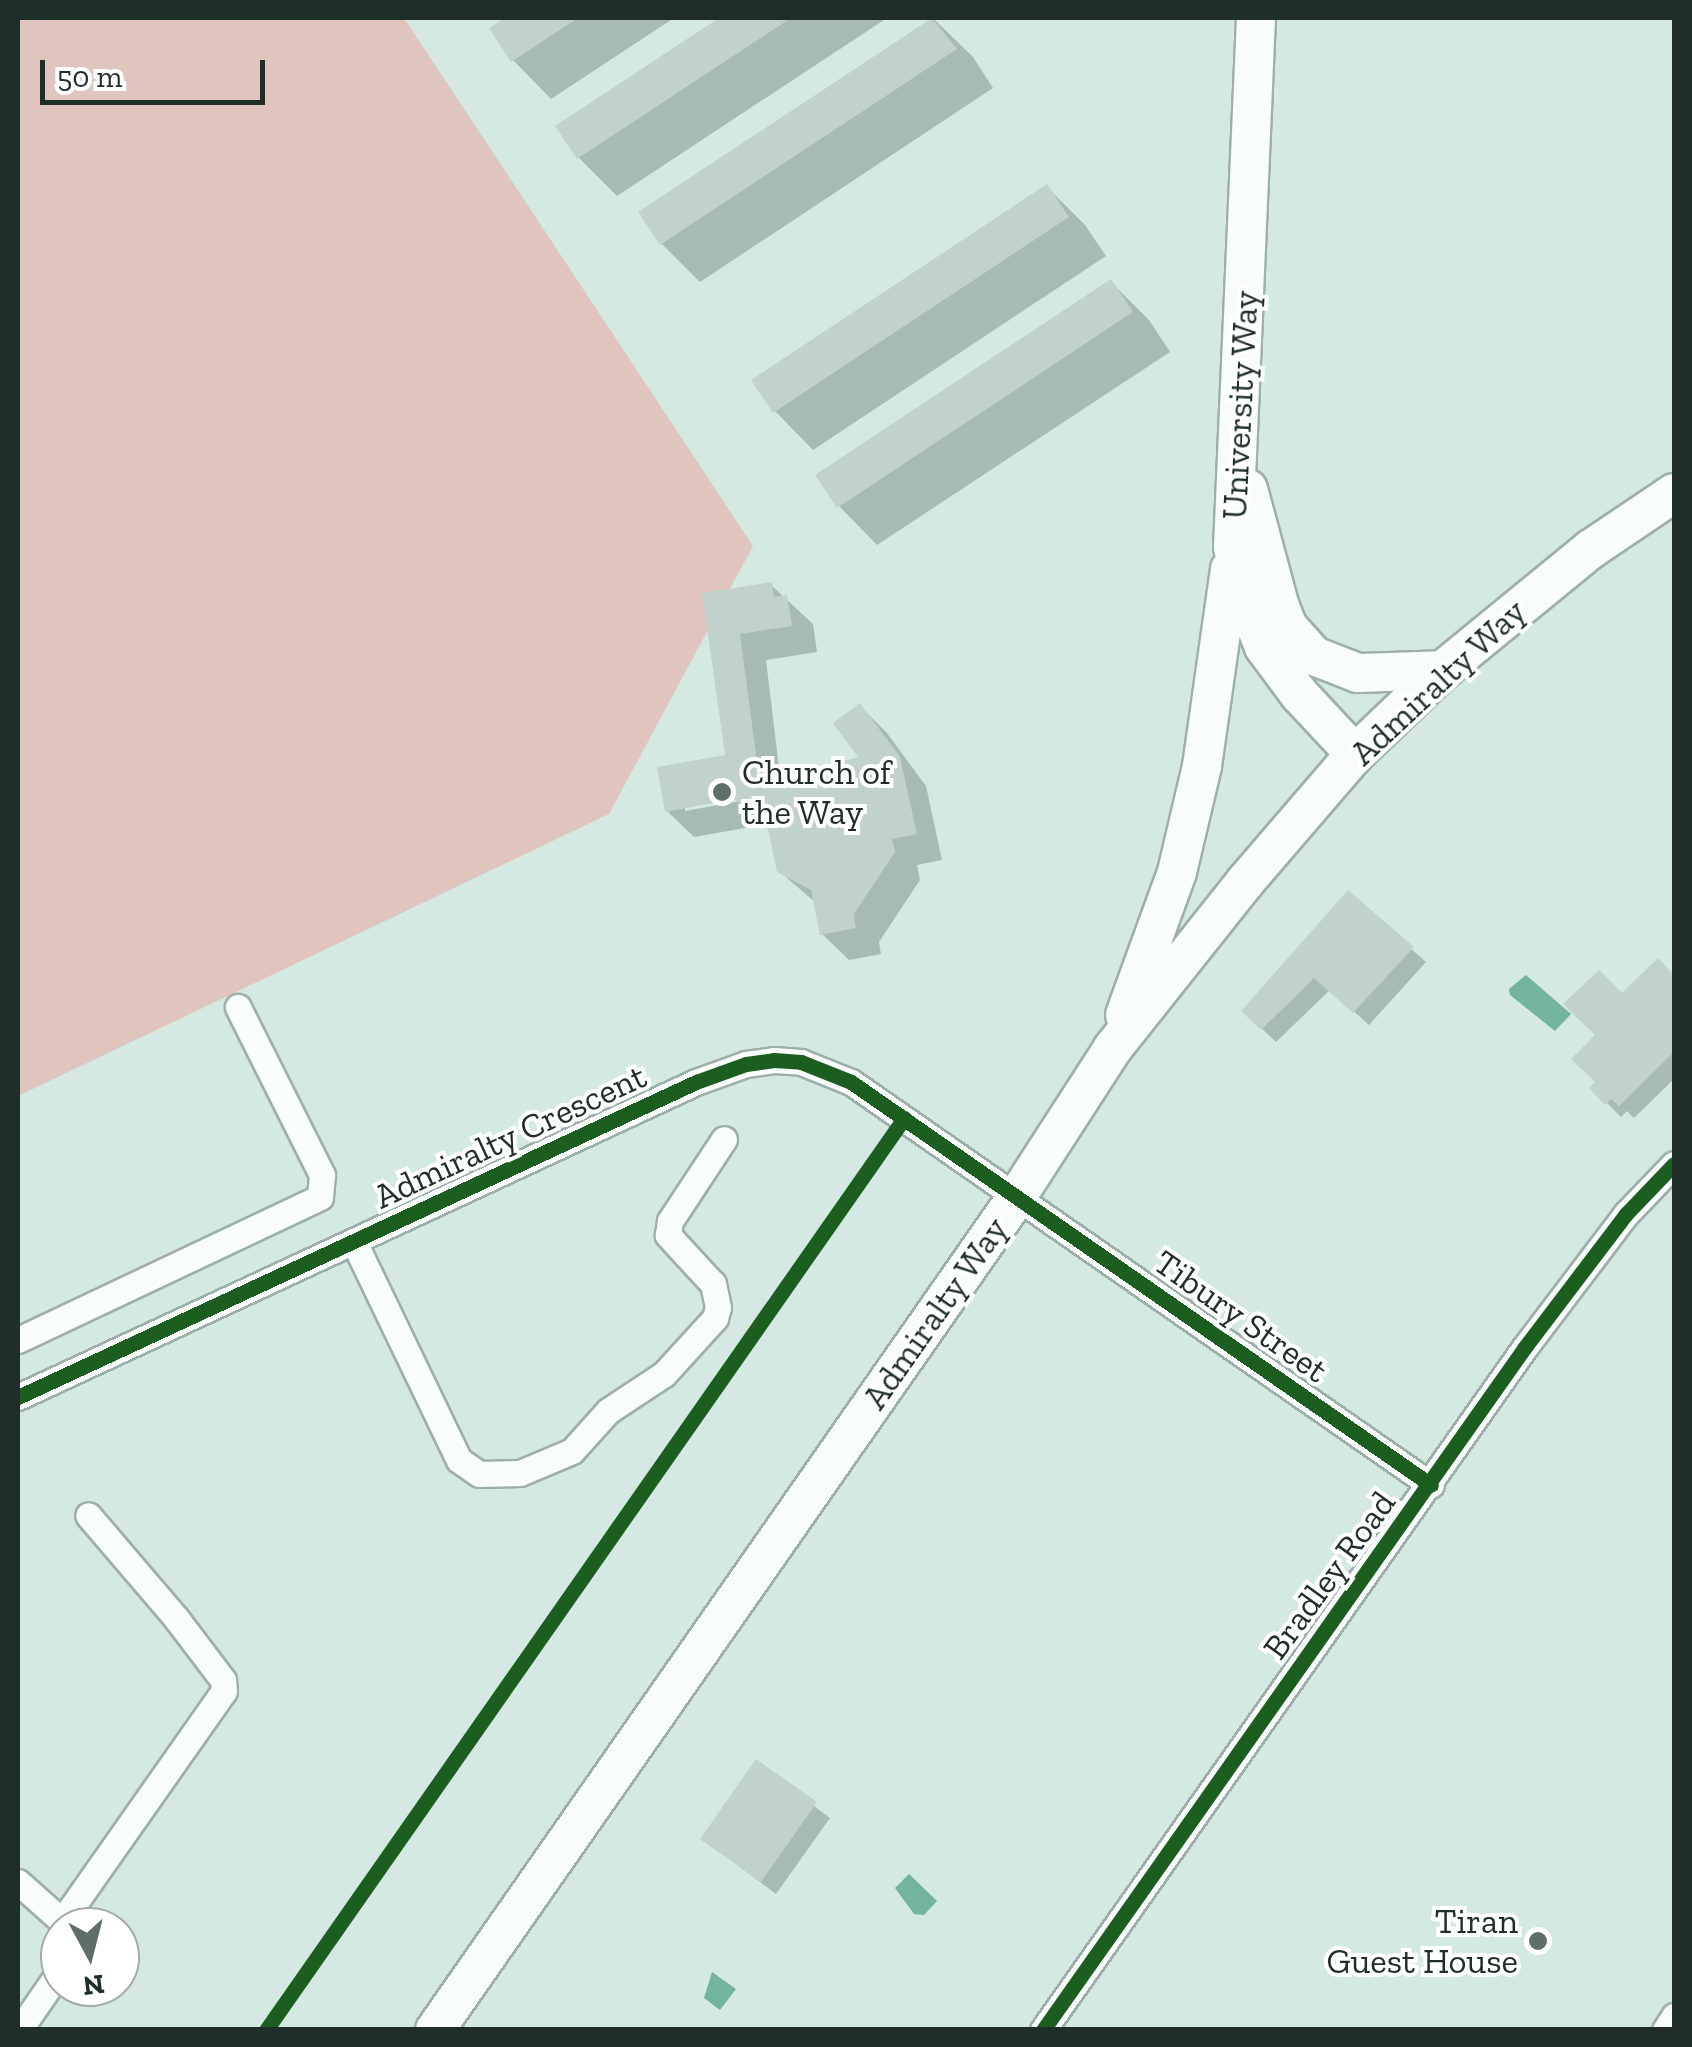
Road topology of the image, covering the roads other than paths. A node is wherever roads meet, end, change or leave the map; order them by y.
1 (1256, 18) edge
2 (1238, 452) junction
3 (1674, 493) edge
4 (1233, 547) junction
5 (1443, 670) junction
6 (1355, 754) junction
7 (238, 1006) dead end
8 (1113, 1048) junction
9 (724, 1139) dead end
10 (1674, 1164) edge
11 (1016, 1198) junction
12 (354, 1242) junction
13 (18, 1340) edge
14 (18, 1397) edge
15 (1431, 1484) junction
16 (88, 1515) dead end
17 (18, 1882) edge
18 (44, 1907) edge
19 (75, 1907) edge
20 (40, 2000) edge
21 (1674, 2016) edge
22 (19, 2030) edge
23 (436, 2030) edge
24 (1044, 2030) edge
25 (1665, 2030) edge

1 - 2 main road, University Way
2 - 4 main road, University Way
2 - 5 main road
3 - 5 main road, Admiralty Way
4 - 6 main road, University Way
4 - 8 main road
5 - 6 main road, Admiralty Way
6 - 8 main road, Admiralty Way
7 - 13 street
8 - 11 main road, Admiralty Way
9 - 12 street
10 - 15 street, Bradley Road
11 - 12 street, Admiralty Crescent
11 - 15 street, Tibury Street
11 - 23 main road, Admiralty Way
12 - 14 street, Admiralty Crescent
15 - 24 street, Bradley Road
16 - 19 street
17 - 18 street
20 - 22 street
21 - 25 street

